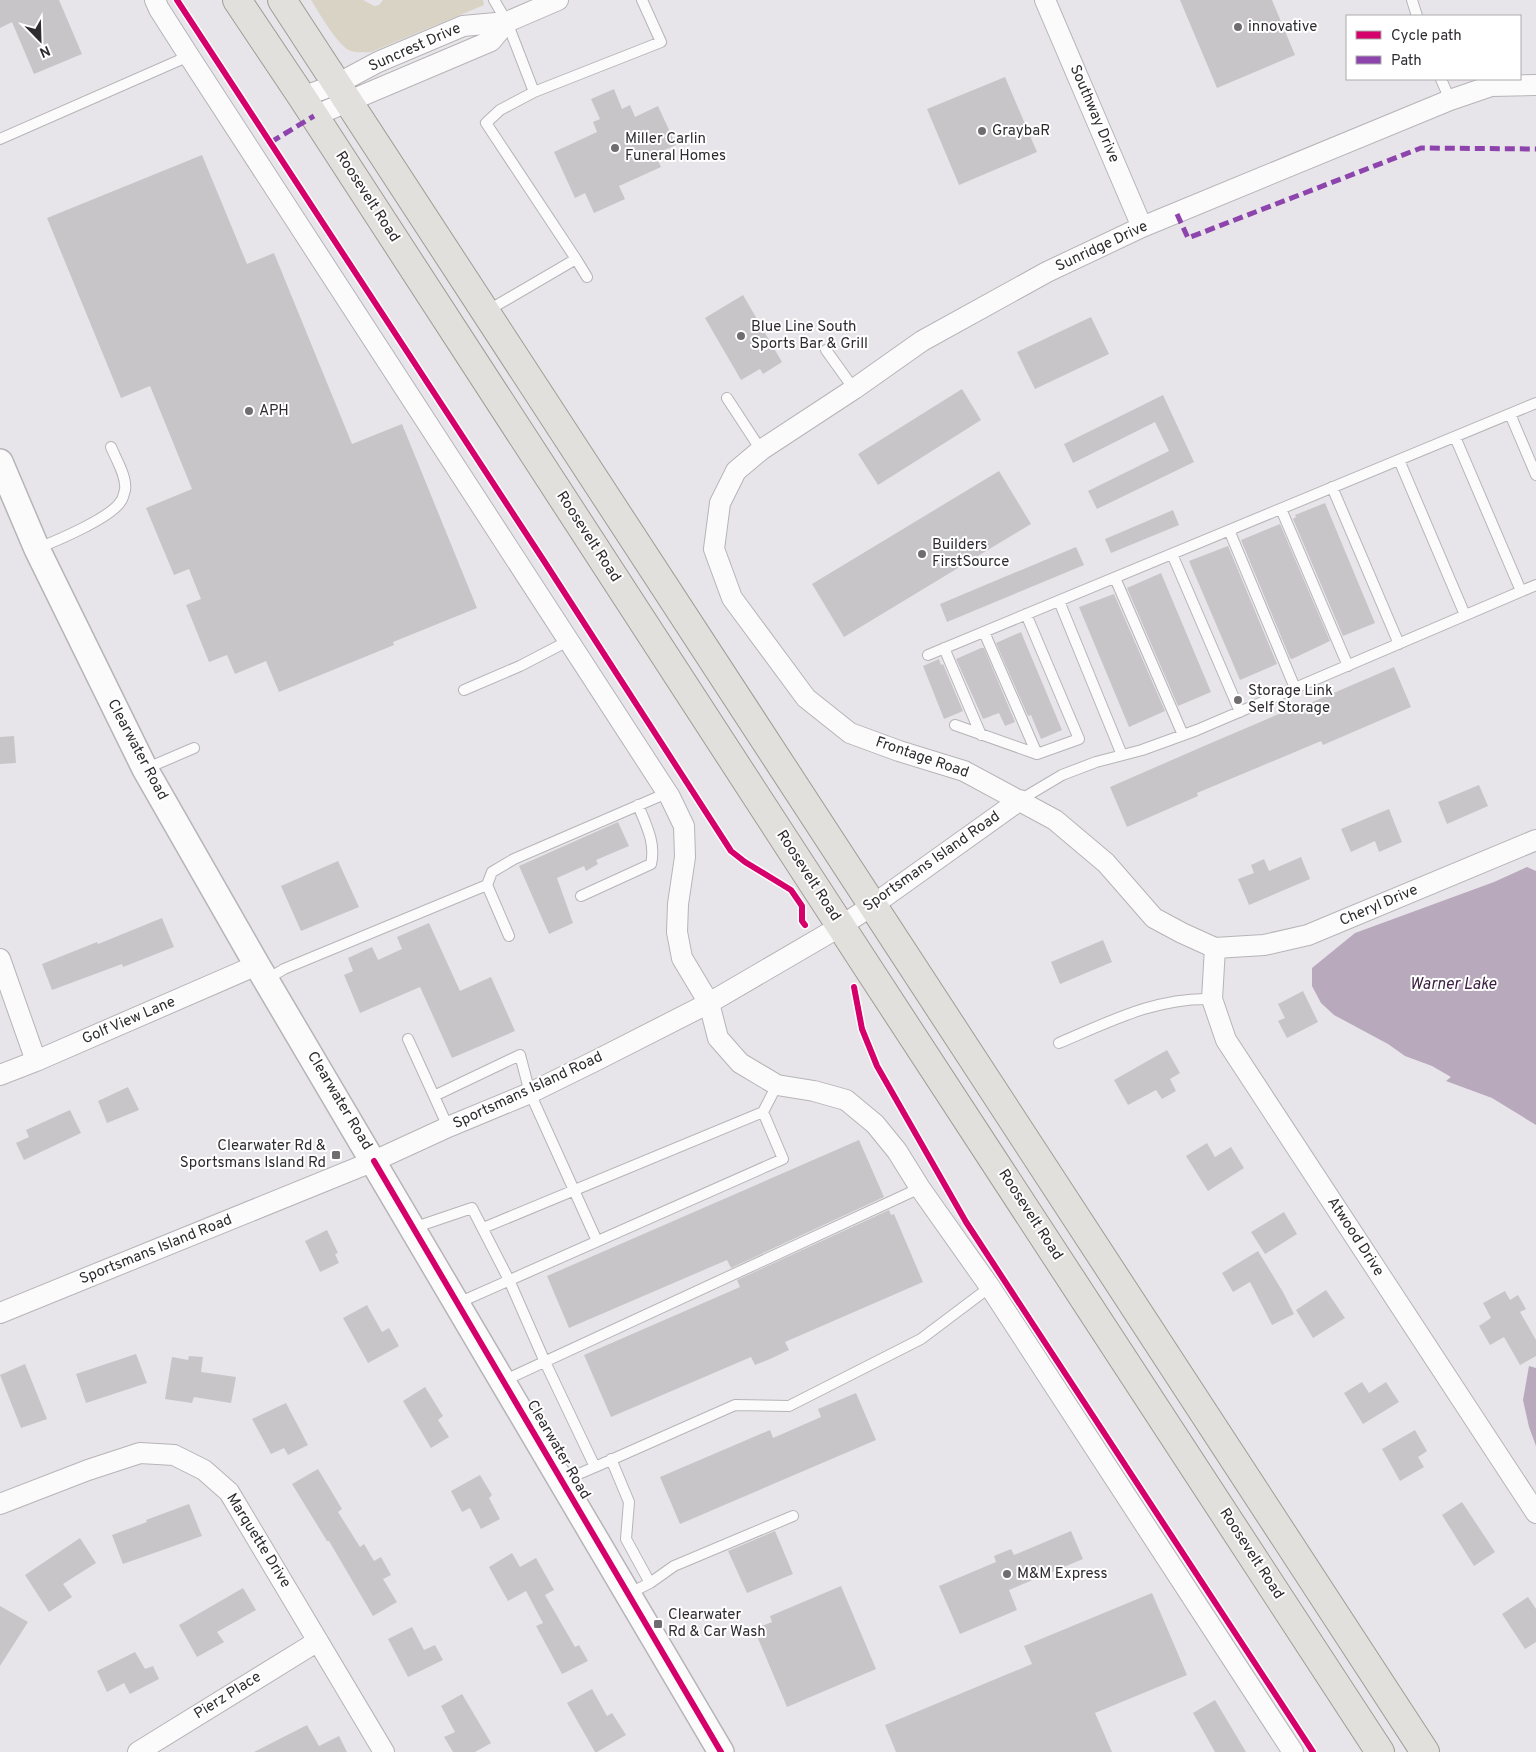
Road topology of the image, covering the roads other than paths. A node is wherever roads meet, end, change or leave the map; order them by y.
1 (155, 0) edge
2 (237, 0) edge
3 (282, 0) edge
4 (494, 0) edge
5 (558, 0) edge
6 (642, 0) edge
7 (1045, 0) edge
8 (1412, 0) edge
9 (1417, 15) edge
10 (507, 22) junction
11 (189, 56) junction
12 (1440, 80) edge
13 (1536, 85) edge
14 (534, 92) junction
15 (343, 93) junction
16 (1450, 100) junction
17 (308, 106) junction
18 (0, 139) edge
19 (1142, 228) junction
20 (576, 258) junction
21 (587, 277) dead end
22 (486, 312) junction
23 (826, 350) dead end
24 (854, 389) junction
25 (727, 398) dead end
26 (1536, 403) edge
27 (1510, 414) junction
28 (1455, 437) junction
29 (111, 447) dead end
30 (761, 450) junction
31 (1399, 460) junction
32 (0, 462) edge
33 (1536, 475) edge
34 (1332, 488) junction
35 (720, 503) joint
36 (1281, 508) junction
37 (1229, 530) junction
38 (37, 549) junction
39 (1172, 554) junction
40 (1115, 578) junction
41 (1536, 585) edge
42 (1521, 591) junction
43 (1059, 601) junction
44 (1026, 614) junction
45 (1464, 615) junction
46 (984, 632) junction
47 (568, 641) junction
48 (1399, 644) junction
49 (944, 648) junction
50 (928, 655) dead end
51 (1348, 666) junction
52 (1295, 688) junction
53 (464, 690) dead end
54 (1240, 712) junction
55 (955, 726) dead end
56 (981, 735) junction
57 (1183, 735) junction
58 (194, 748) dead end
59 (1037, 754) junction
60 (1122, 755) junction
61 (144, 769) junction
62 (667, 793) junction
63 (1020, 800) junction
64 (638, 805) junction
65 (1536, 840) edge
66 (487, 885) junction
67 (581, 896) dead end
68 (873, 905) junction
69 (841, 926) junction
70 (509, 936) dead end
71 (1215, 948) junction
72 (0, 959) edge
73 (262, 972) junction
74 (1212, 999) junction
75 (709, 1003) junction
76 (408, 1039) dead end
77 (1059, 1043) dead end
78 (36, 1061) junction
79 (0, 1075) edge
80 (776, 1084) junction
81 (530, 1094) junction
82 (434, 1096) junction
83 (763, 1112) junction
84 (448, 1127) junction
85 (374, 1161) junction
86 (920, 1188) junction
87 (575, 1190) junction
88 (413, 1228) junction
89 (483, 1228) junction
90 (597, 1241) junction
91 (509, 1280) junction
92 (990, 1287) junction
93 (458, 1303) junction
94 (0, 1313) edge
95 (545, 1362) junction
96 (503, 1381) junction
97 (611, 1459) junction
98 (594, 1467) junction
99 (562, 1481) junction
100 (0, 1504) edge
101 (1536, 1512) edge
102 (794, 1516) dead end
103 (650, 1583) junction
104 (628, 1594) junction
105 (318, 1641) junction
106 (138, 1752) edge
107 (384, 1752) edge
108 (721, 1752) edge
109 (1293, 1752) edge
110 (1380, 1752) edge
111 (1425, 1752) edge

1 - 11 street
2 - 17 main road, Roosevelt Road
3 - 15 main road
4 - 10 lane
5 - 10 street
6 - 14 lane
7 - 19 street, Southway Drive
8 - 9 lane
10 - 14 lane
10 - 15 street
11 - 18 lane
11 - 47 street
12 - 16 lane
13 - 16 street, Sunridge Drive
14 - 20 lane
15 - 17 street
15 - 22 main road
16 - 19 street, Sunridge Drive
17 - 69 main road, Roosevelt Road
19 - 24 street, Sunridge Drive
20 - 21 lane
20 - 22 lane
22 - 68 main road
23 - 24 lane
24 - 30 street, Sunridge Drive
25 - 30 lane
26 - 27 lane
27 - 28 lane
27 - 33 lane
28 - 31 lane
28 - 42 lane
29 - 38 lane
30 - 35 street, Sunridge Drive
31 - 34 lane
31 - 45 lane
32 - 38 street, Clearwater Road
34 - 36 lane
34 - 48 lane
35 - 63 street, Frontage Road
36 - 37 lane
36 - 51 lane
37 - 39 lane
37 - 52 lane
38 - 61 street, Clearwater Road
39 - 40 lane
39 - 54 lane
40 - 43 lane
40 - 57 lane
41 - 42 lane
42 - 45 lane
43 - 44 lane
43 - 60 lane
44 - 46 lane
44 - 59 lane
45 - 48 lane
46 - 49 lane
46 - 59 lane
47 - 53 lane
47 - 62 street
48 - 51 lane
49 - 50 lane
49 - 56 lane
51 - 52 lane
52 - 54 lane
54 - 57 lane
55 - 56 lane
56 - 59 lane
57 - 60 lane
58 - 61 lane
60 - 63 lane
61 - 73 street, Clearwater Road
62 - 64 lane
62 - 75 street
63 - 68 street, Sportsmans Island Road
63 - 71 street, Frontage Road
64 - 66 lane
64 - 67 lane
65 - 71 street, Cheryl Drive
66 - 70 lane
66 - 73 lane
68 - 69 street, Sportsmans Island Road
68 - 111 main road
69 - 75 street, Sportsmans Island Road
69 - 110 main road, Roosevelt Road
71 - 74 street, Atwood Drive
72 - 78 street
73 - 78 street, Golf View Lane
73 - 85 street, Clearwater Road
74 - 77 lane
74 - 101 street, Atwood Drive
75 - 80 street
75 - 81 street, Sportsmans Island Road
76 - 82 lane
78 - 79 street, Golf View Lane
80 - 83 lane
80 - 86 street
81 - 82 lane
81 - 84 street, Sportsmans Island Road
81 - 87 lane
82 - 84 lane
83 - 87 lane
83 - 90 lane
84 - 85 street, Sportsmans Island Road
85 - 88 street, Clearwater Road
85 - 94 street, Sportsmans Island Road
86 - 92 street
86 - 95 lane
87 - 89 lane
87 - 90 lane
88 - 89 lane
88 - 93 street, Clearwater Road
89 - 91 lane
90 - 91 lane
91 - 93 lane
91 - 95 lane
92 - 97 lane
92 - 109 street
93 - 96 street, Clearwater Road
95 - 96 lane
95 - 98 lane
96 - 99 street, Clearwater Road
97 - 98 lane
97 - 103 lane
98 - 99 lane
99 - 104 street, Clearwater Road
100 - 105 street, Marquette Drive
102 - 103 lane
103 - 104 lane
104 - 108 street, Clearwater Road
105 - 106 street, Pierz Place
105 - 107 street, Marquette Drive

